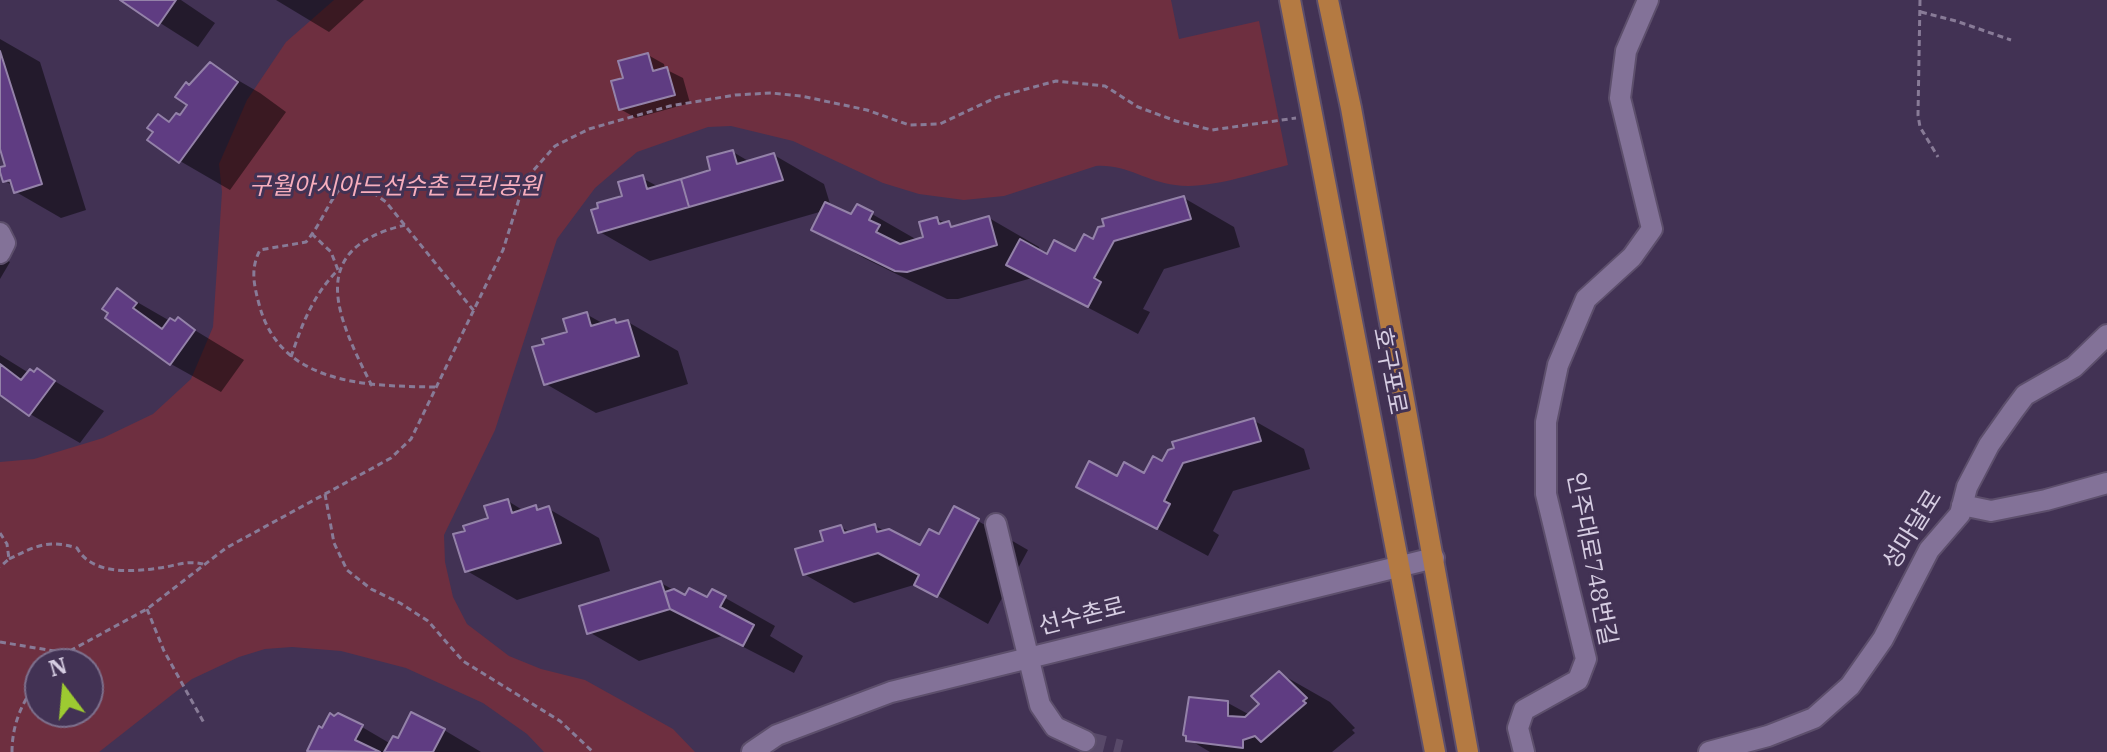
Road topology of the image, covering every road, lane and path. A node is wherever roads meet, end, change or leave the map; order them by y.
1 (1290, 0) edge
2 (1328, 0) edge
3 (1648, 0) edge
4 (1920, 0) edge
5 (1921, 12) junction
6 (2011, 40) dead end
7 (1313, 115) junction
8 (1938, 157) dead end
9 (405, 225) junction
10 (0, 233) edge
11 (313, 234) junction
12 (0, 253) edge
13 (338, 270) junction
14 (474, 311) junction
15 (2107, 335) edge
16 (291, 357) junction
17 (372, 386) junction
18 (436, 387) junction
19 (2107, 483) edge
20 (325, 494) junction
21 (1962, 505) junction
22 (996, 524) dead end
23 (0, 533) edge
24 (1434, 558) junction
25 (9, 559) junction
26 (205, 564) junction
27 (1400, 566) junction
28 (0, 567) edge
29 (147, 609) junction
30 (0, 642) edge
31 (36, 648) edge
32 (75, 648) edge
33 (1028, 658) junction
34 (24, 702) edge
35 (204, 723) dead end
36 (1085, 741) tunnel mouth
37 (12, 752) edge
38 (593, 752) edge
39 (752, 752) edge
40 (1435, 752) edge
41 (1468, 752) edge
42 (1524, 752) edge
43 (1709, 752) edge

1 - 7 main road, 호구포로
2 - 24 main road, 호구포로
3 - 42 street, 인주대로748번길
4 - 5 path
5 - 6 path
5 - 8 path
7 - 14 path
7 - 27 main road, 호구포로
9 - 11 path
9 - 13 path
9 - 14 path
10 - 12 street
11 - 13 path
11 - 16 path
13 - 16 path
13 - 17 path
14 - 18 path
15 - 21 street, 성마달로
16 - 17 path
17 - 18 path
18 - 20 path
19 - 21 street
20 - 26 path
20 - 38 path
21 - 43 street, 성마달로
22 - 33 street
23 - 25 path
24 - 27 street, 선수촌로
24 - 41 main road, 호구포로
25 - 26 path
25 - 28 path
26 - 29 path
27 - 33 street, 선수촌로
27 - 40 main road, 호구포로
29 - 32 path
29 - 35 path
30 - 31 path
33 - 36 street
33 - 39 street, 선수촌로
34 - 37 path

